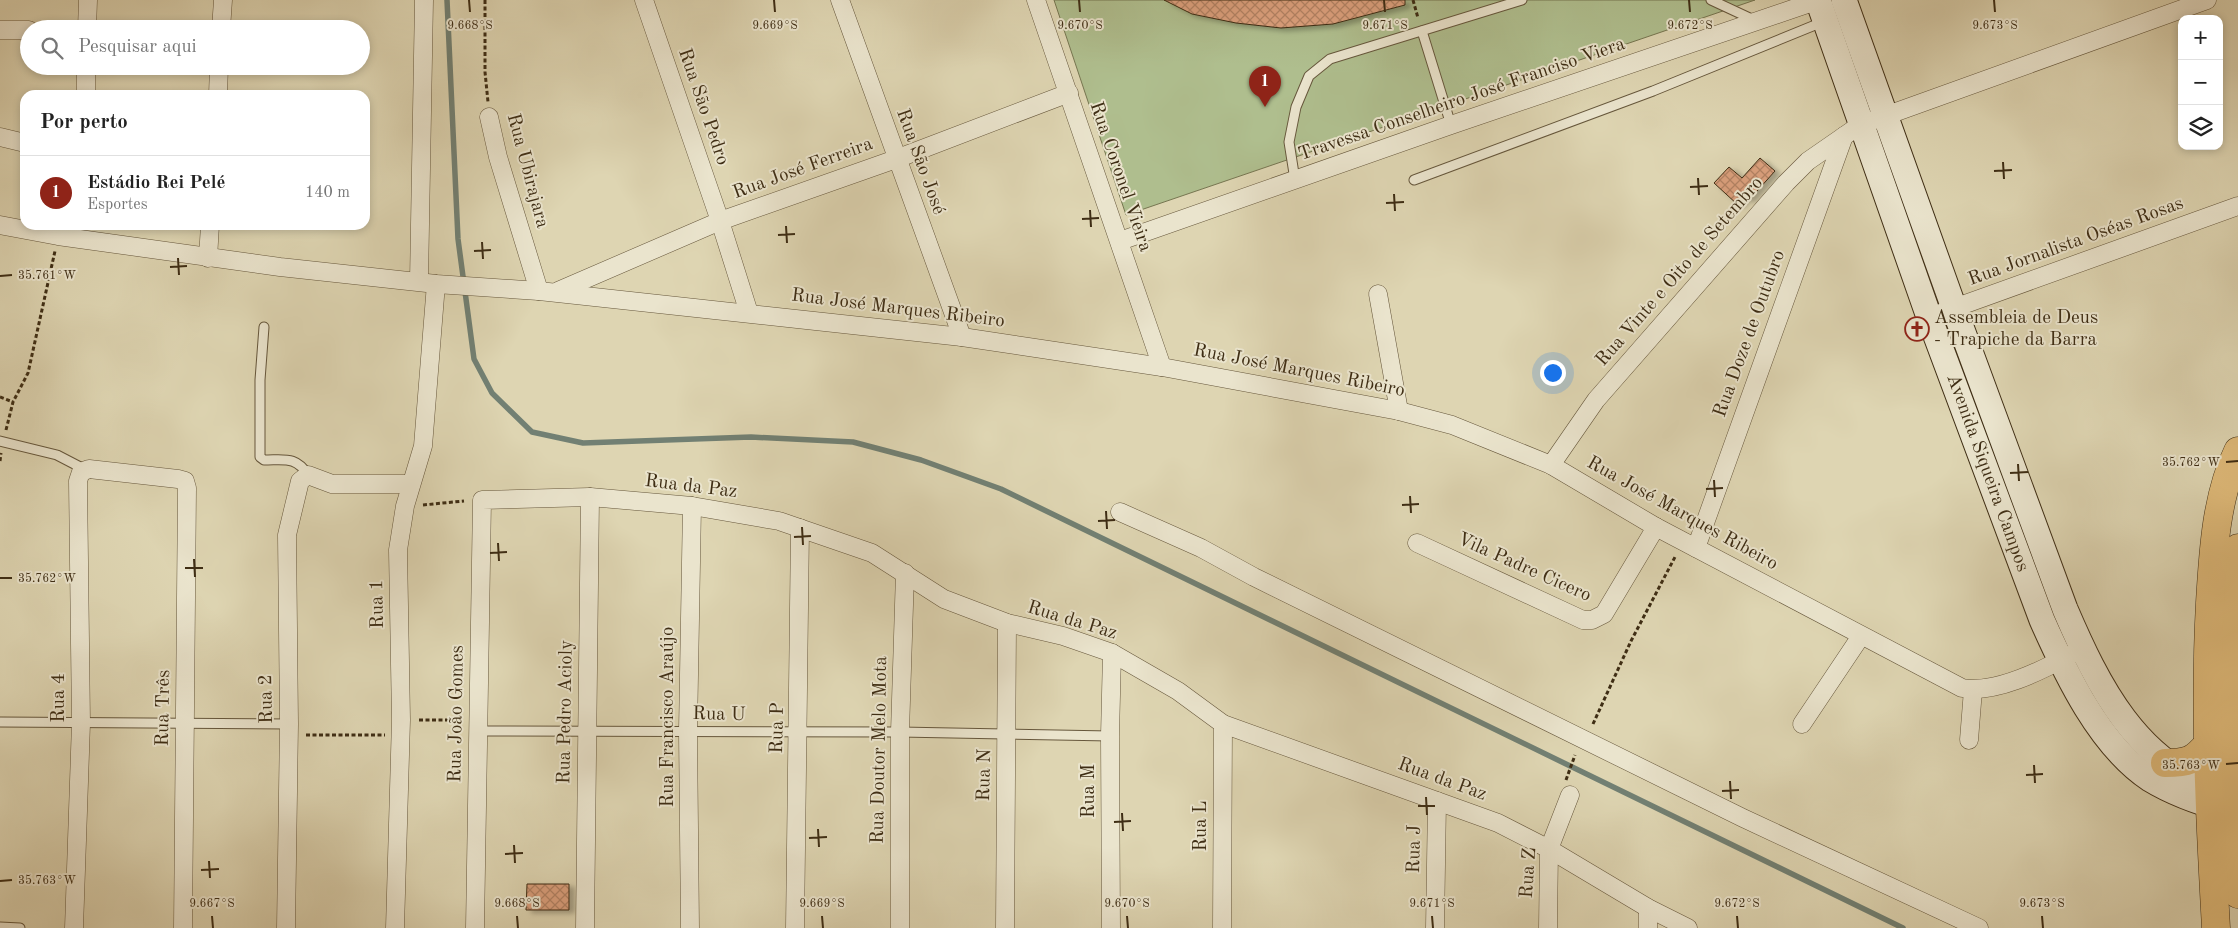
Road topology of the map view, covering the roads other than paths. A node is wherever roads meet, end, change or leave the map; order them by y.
1 (88, 0) edge
2 (223, 0) edge
3 (424, 0) edge
4 (644, 0) edge
5 (840, 0) edge
6 (1036, 0) edge
7 (1522, 0) edge
8 (1711, 0) edge
9 (1844, 0) edge
10 (2207, 0) edge
11 (1820, 5) edge
12 (87, 20) edge
13 (222, 20) edge
14 (1756, 22) junction
15 (0, 30) edge
16 (20, 30) edge
17 (1422, 31) junction
18 (86, 75) edge
19 (219, 75) edge
20 (86, 90) edge
21 (218, 90) edge
22 (1069, 93) junction
23 (1885, 114) junction
24 (490, 117) road end
25 (1451, 125) junction
26 (1852, 130) junction
27 (0, 137) edge
28 (20, 142) edge
29 (896, 159) junction
30 (1295, 180) junction
31 (1414, 180) dead end
32 (2238, 206) edge
33 (720, 222) junction
34 (0, 225) edge
35 (20, 229) edge
36 (26, 230) edge
37 (210, 230) edge
38 (1120, 241) junction
39 (208, 258) junction
40 (431, 283) junction
41 (547, 292) junction
42 (1378, 294) dead end
43 (1954, 308) junction
44 (750, 313) junction
45 (1929, 317) junction
46 (264, 327) dead end
47 (962, 337) junction
48 (1162, 368) junction
49 (1399, 411) junction
50 (2, 441) edge
51 (2238, 451) edge
52 (1551, 465) junction
53 (84, 469) junction
54 (308, 476) junction
55 (411, 484) junction
56 (590, 497) junction
57 (482, 500) joint
58 (692, 506) junction
59 (1120, 512) dead end
60 (1656, 527) junction
61 (800, 528) junction
62 (1417, 543) dead end
63 (1690, 544) junction
64 (2238, 548) edge
65 (905, 573) junction
66 (1007, 623) junction
67 (1856, 643) junction
68 (2082, 649) junction
69 (1112, 653) junction
70 (2060, 661) junction
71 (1973, 690) junction
72 (0, 722) edge
73 (81, 723) junction
74 (1223, 724) junction
75 (1802, 724) dead end
76 (185, 725) junction
77 (289, 729) junction
78 (478, 731) junction
79 (587, 731) junction
80 (688, 731) junction
81 (900, 732) junction
82 (799, 733) junction
83 (1007, 736) junction
84 (1110, 736) junction
85 (1969, 740) dead end
86 (2208, 744) junction
87 (2165, 763) junction
88 (1568, 788) road end
89 (1437, 801) junction
90 (2227, 801) edge
91 (1549, 849) junction
92 (2238, 894) edge
93 (1648, 908) junction
94 (0, 927) edge
95 (20, 928) edge
96 (74, 928) edge
97 (183, 928) edge
98 (286, 928) edge
99 (395, 928) edge
100 (475, 928) edge
101 (586, 928) edge
102 (690, 928) edge
103 (795, 928) edge
104 (900, 928) edge
105 (1005, 928) edge
106 (1111, 928) edge
107 (1222, 928) edge
108 (1435, 928) edge
109 (1548, 928) edge
110 (1648, 928) edge
111 (1688, 928) edge
112 (1979, 928) edge
113 (2216, 928) edge

1 - 12 street
2 - 13 street
3 - 40 street, Rua 1
4 - 33 street, Rua São Pedro
5 - 29 street, Rua São José
6 - 22 street, Rua Coronel Vieira
7 - 17 lane
8 - 14 lane
9 - 23 main road, Avenida Siqueira Campos
10 - 23 street, Rua Vinte e Oito de Setembro
11 - 14 street, Travessa Conselheiro José Franciso Viera
11 - 26 main road, Avenida Siqueira Campos
11 - 31 lane
14 - 25 street, Travessa Conselheiro José Franciso Viera
15 - 16 street
17 - 25 lane
17 - 30 lane
18 - 20 street
19 - 21 street
22 - 29 street, Rua José Ferreira
22 - 38 street, Rua Coronel Vieira
23 - 26 street, Rua Vinte e Oito de Setembro
23 - 43 main road, Avenida Siqueira Campos
24 - 41 street, Rua Ubirajara
25 - 30 street, Travessa Conselheiro José Franciso Viera
26 - 45 main road, Avenida Siqueira Campos
26 - 52 street, Rua Vinte e Oito de Setembro
26 - 63 street, Rua Doze de Outubro
27 - 28 street
29 - 33 street, Rua José Ferreira
29 - 47 street, Rua São José
30 - 38 street, Travessa Conselheiro José Franciso Viera
32 - 43 street, Rua Jornalista Oséas Rosas
33 - 41 street, Rua José Ferreira
33 - 44 street, Rua São Pedro
34 - 35 street, Rua José Marques Ribeiro
36 - 39 street, Rua José Marques Ribeiro
37 - 39 street
38 - 48 street, Rua Coronel Vieira
39 - 40 street, Rua José Marques Ribeiro
40 - 41 street, Rua José Marques Ribeiro
40 - 55 street, Rua 1
41 - 44 street, Rua José Marques Ribeiro
42 - 49 street
43 - 45 street, Rua Jornalista Oséas Rosas
43 - 68 main road, Avenida Siqueira Campos
44 - 47 street, Rua José Marques Ribeiro
45 - 70 main road, Avenida Siqueira Campos
46 - 54 lane
47 - 48 street, Rua José Marques Ribeiro
48 - 49 street, Rua José Marques Ribeiro
49 - 52 street, Rua José Marques Ribeiro
50 - 53 lane
51 - 86 main road
52 - 60 street, Rua José Marques Ribeiro
53 - 73 street, Rua 4
53 - 76 street, Rua Três
54 - 55 street
54 - 77 street, Rua 2
55 - 99 street, Rua 1
56 - 57 street, Rua da Paz
56 - 58 street, Rua da Paz
56 - 79 street, Rua Pedro Acioly
57 - 78 street, Rua João Gomes
58 - 61 street, Rua da Paz
58 - 80 street, Rua Francisco Araújo
59 - 112 street
60 - 62 street, Vila Padre Cicero
60 - 63 street, Rua José Marques Ribeiro
61 - 65 street, Rua da Paz
61 - 82 street, Rua P
63 - 67 street, Rua José Marques Ribeiro
64 - 90 main road
65 - 66 street, Rua da Paz
65 - 81 street, Rua Doutor Melo Mota
66 - 69 street, Rua da Paz
66 - 83 street, Rua N
67 - 71 street, Rua José Marques Ribeiro
67 - 75 street
68 - 70 street, Rua José Marques Ribeiro
68 - 87 main road, Avenida Siqueira Campos
69 - 74 street, Rua da Paz
69 - 84 street, Rua M
70 - 71 street, Rua José Marques Ribeiro
70 - 90 main road, Avenida Siqueira Campos
71 - 85 street
72 - 73 lane
73 - 76 lane
73 - 96 street, Rua 4
74 - 89 street, Rua da Paz
74 - 107 street, Rua L
76 - 77 lane
76 - 97 street, Rua Três
77 - 98 street, Rua 2
78 - 79 lane, Rua U
78 - 100 street, Rua João Gomes
79 - 80 lane, Rua U
79 - 101 street, Rua Pedro Acioly
80 - 82 lane, Rua U
80 - 102 street, Rua Francisco Araújo
81 - 82 lane, Rua U
81 - 83 lane, Rua U
81 - 104 street, Rua Doutor Melo Mota
82 - 103 street, Rua P
83 - 84 lane, Rua U
83 - 105 street, Rua N
84 - 106 street, Rua M
86 - 87 main road
86 - 90 main road
87 - 90 main road, Avenida Siqueira Campos
88 - 91 street, Rua Z
89 - 91 street, Rua da Paz
89 - 108 street, Rua J
90 - 92 main road
90 - 113 main road
91 - 93 street, Rua da Paz
91 - 109 street, Rua Z
93 - 110 street
93 - 111 street, Rua da Paz
94 - 95 lane

